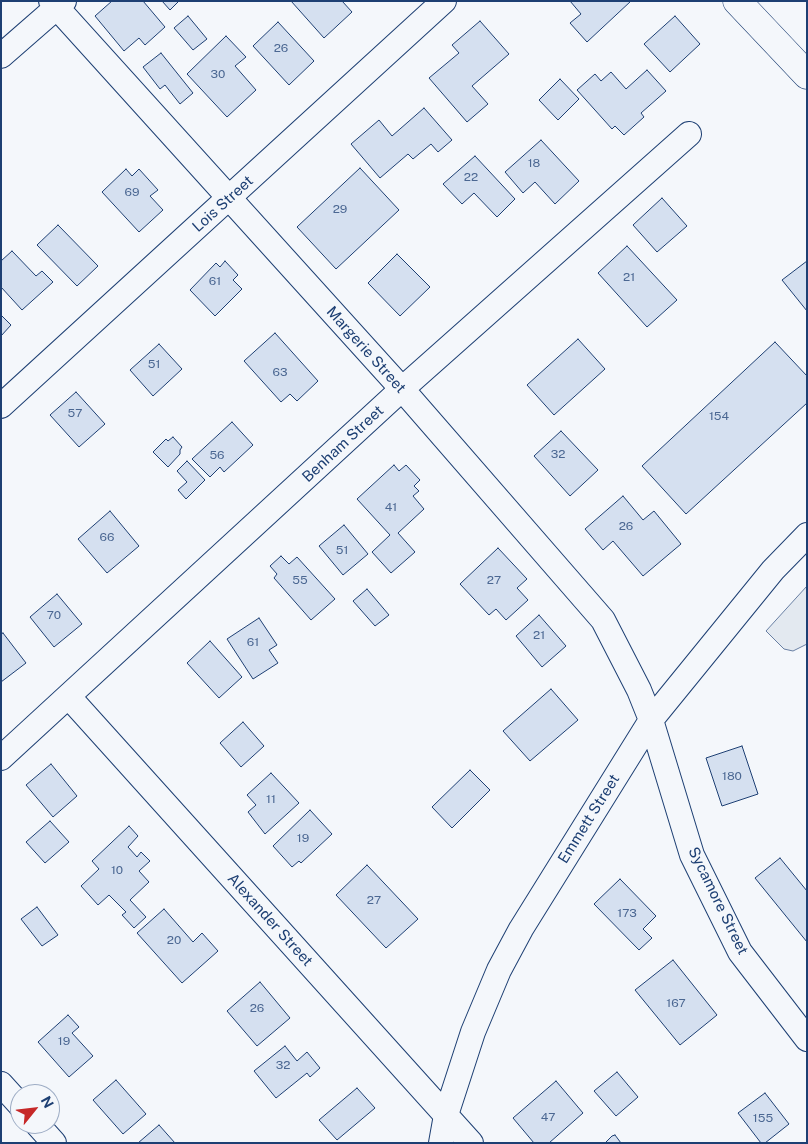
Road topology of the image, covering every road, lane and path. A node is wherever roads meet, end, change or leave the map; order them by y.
1 (444, 1) edge
2 (737, 1) edge
3 (57, 3) edge
4 (1, 56) edge
5 (807, 75) edge
6 (689, 134) dead end
7 (228, 199) junction
8 (402, 389) junction
9 (1, 406) edge
10 (807, 534) edge
11 (69, 697) junction
12 (651, 720) junction
13 (1, 758) edge
14 (807, 1039) edge
15 (1, 1084) edge
16 (10, 1094) edge
17 (446, 1115) junction
18 (441, 1143) edge
19 (471, 1143) edge

1 - 7 street, Lois Street
2 - 5 highway
3 - 4 street
3 - 7 street, Margerie Street
6 - 8 street, Benham Street
7 - 8 street, Margerie Street
7 - 9 street, Lois Street
8 - 11 street, Benham Street
8 - 12 street, Margerie Street
10 - 12 street, Emmett Street
11 - 13 street, Benham Street
11 - 17 street, Alexander Street
12 - 14 street, Sycamore Street
12 - 17 street, Emmett Street
15 - 16 street
17 - 18 street, Emmett Street
17 - 19 street, Alexander Street

